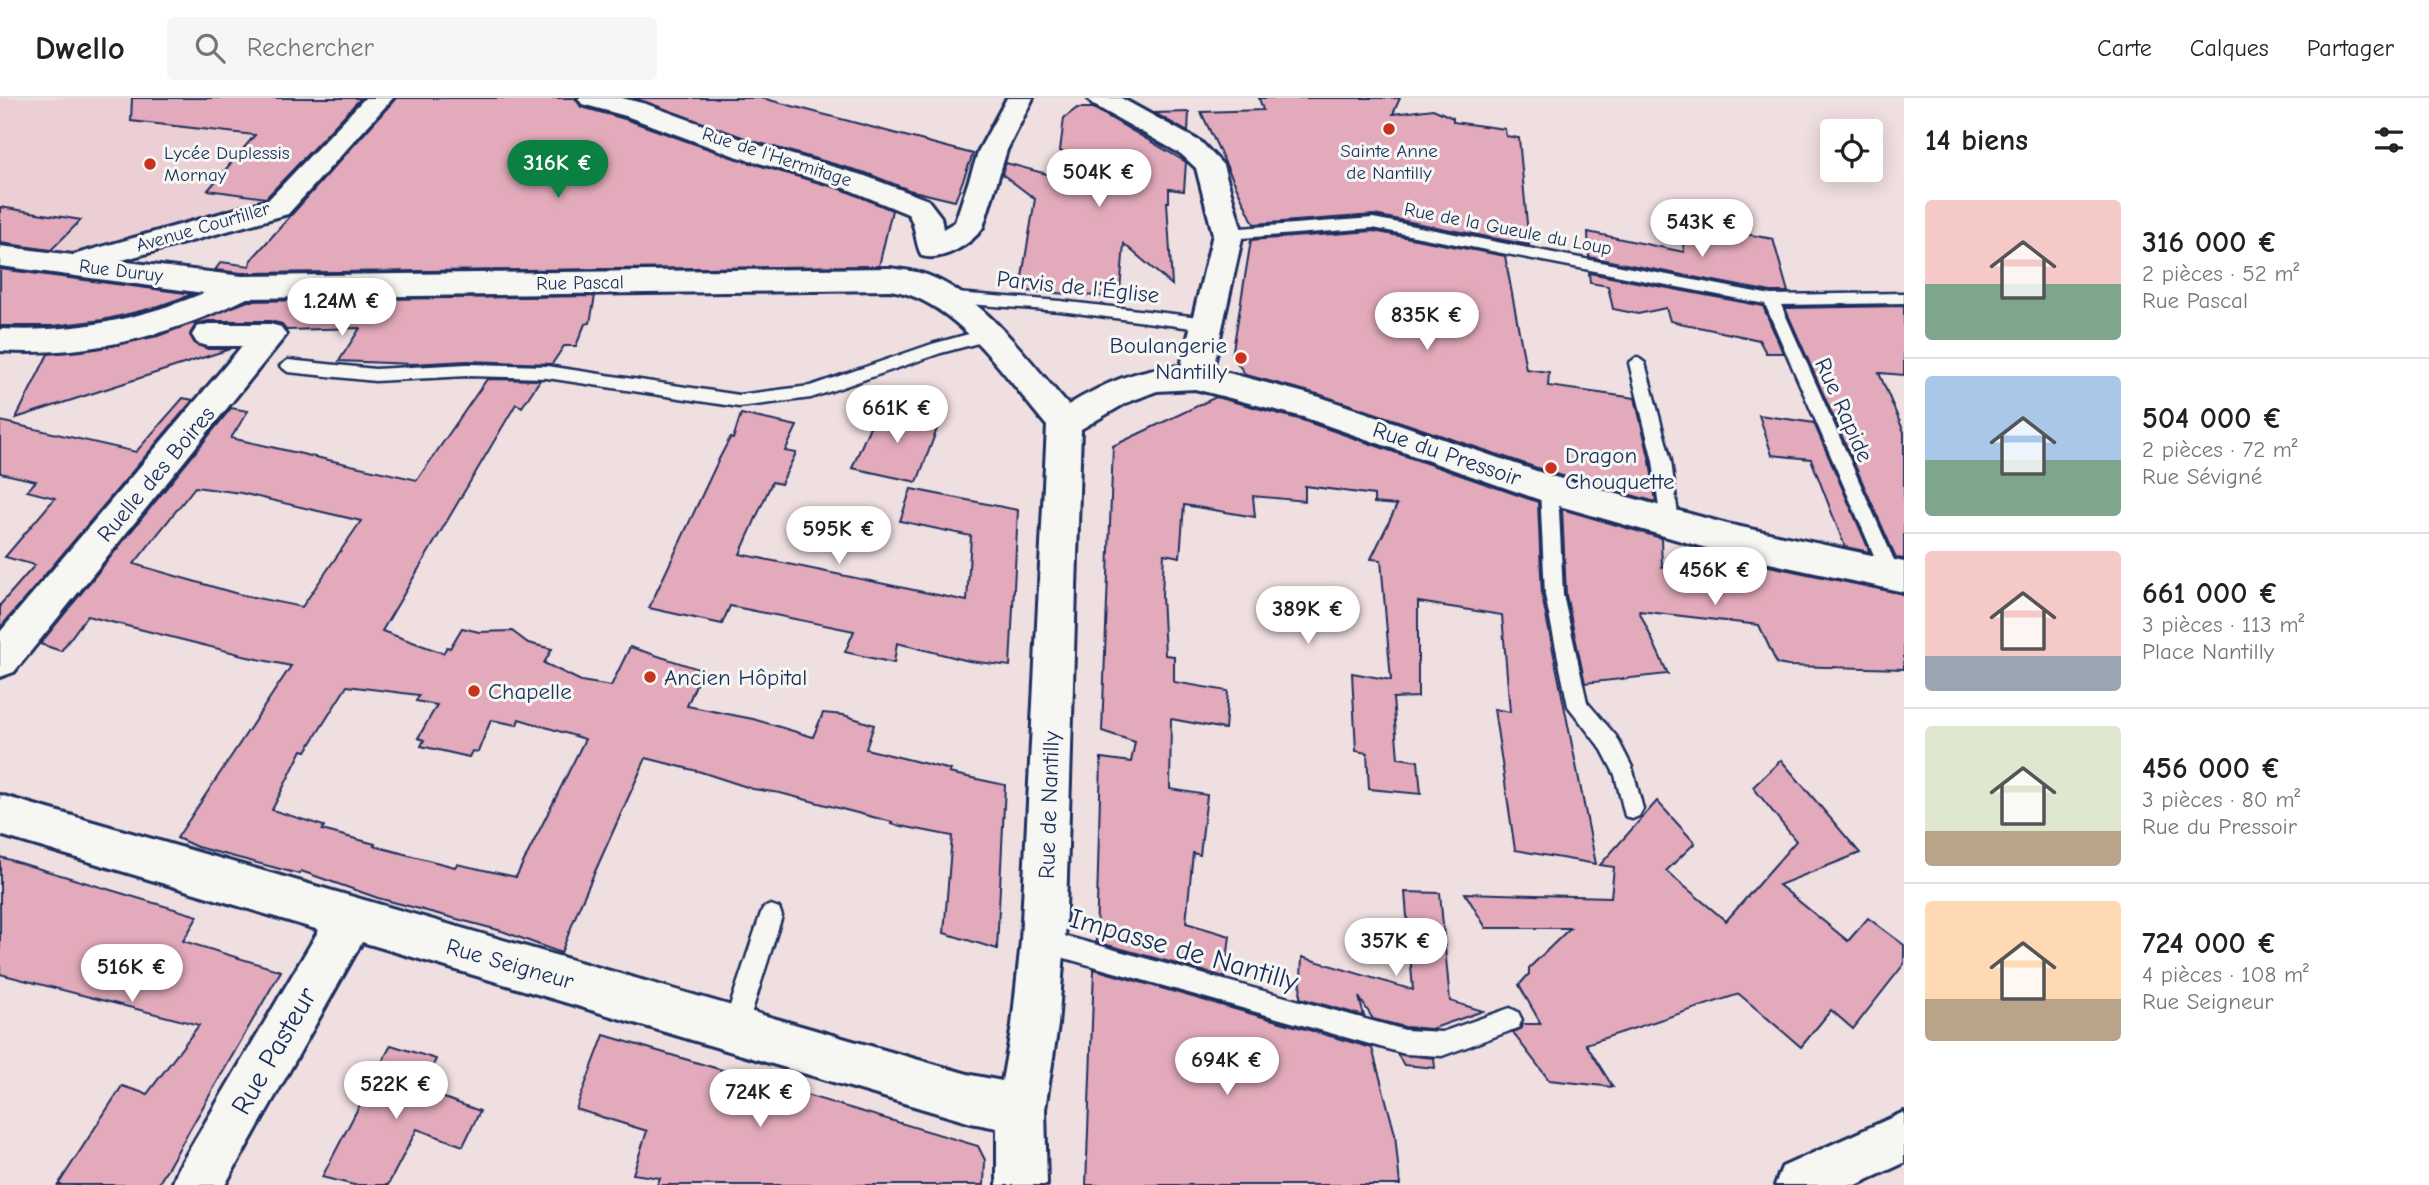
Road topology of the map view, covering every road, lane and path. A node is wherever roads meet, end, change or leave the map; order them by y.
1 (380, 98) edge
2 (591, 98) edge
3 (1020, 98) edge
4 (1101, 98) edge
5 (1228, 234) junction
6 (933, 248) junction
7 (0, 256) edge
8 (66, 265) junction
9 (242, 287) junction
10 (930, 290) junction
11 (1904, 298) edge
12 (1771, 300) junction
13 (1208, 324) junction
14 (208, 335) dead end
15 (987, 335) junction
16 (0, 340) edge
17 (1637, 363) dead end
18 (288, 366) dead end
19 (1195, 377) junction
20 (1064, 423) junction
21 (1549, 489) junction
22 (1670, 523) junction
23 (1898, 577) edge
24 (0, 660) edge
25 (1632, 809) dead end
26 (0, 815) edge
27 (771, 916) dead end
28 (351, 918) junction
29 (1043, 941) junction
30 (1510, 1020) dead end
31 (734, 1030) junction
32 (1021, 1109) junction
33 (1904, 1137) edge
34 (197, 1185) edge
35 (1022, 1185) edge
36 (1800, 1185) edge

1 - 8 street, Avenue Courtiller
2 - 6 street, Rue de l'Hermitage
3 - 6 street
4 - 5 street
5 - 12 lane, Rue de la Gueule du Loup
5 - 13 street
6 - 10 street
7 - 8 street, Rue Duruy
8 - 9 street, Rue Duruy
9 - 10 street, Rue Pascal
9 - 16 street
10 - 13 lane, Parvis de l'Église
10 - 15 street
11 - 12 lane, Rue de la Gueule du Loup
12 - 23 lane, Rue Rapide
13 - 19 street
14 - 24 street, Ruelle des Boires
15 - 18 lane
15 - 20 street
17 - 22 lane
19 - 20 street, Rue du Pressoir
19 - 21 street, Rue du Pressoir
20 - 29 street, Rue de Nantilly
21 - 22 street, Rue du Pressoir
21 - 25 lane
22 - 23 street, Rue du Pressoir
26 - 28 street, Rue Seigneur
27 - 31 lane
28 - 31 street, Rue Seigneur
28 - 34 street, Rue Pasteur
29 - 30 lane, Impasse de Nantilly
29 - 32 street, Rue de Nantilly
31 - 32 street, Rue Seigneur
32 - 35 street, Rue de Nantilly
33 - 36 street

